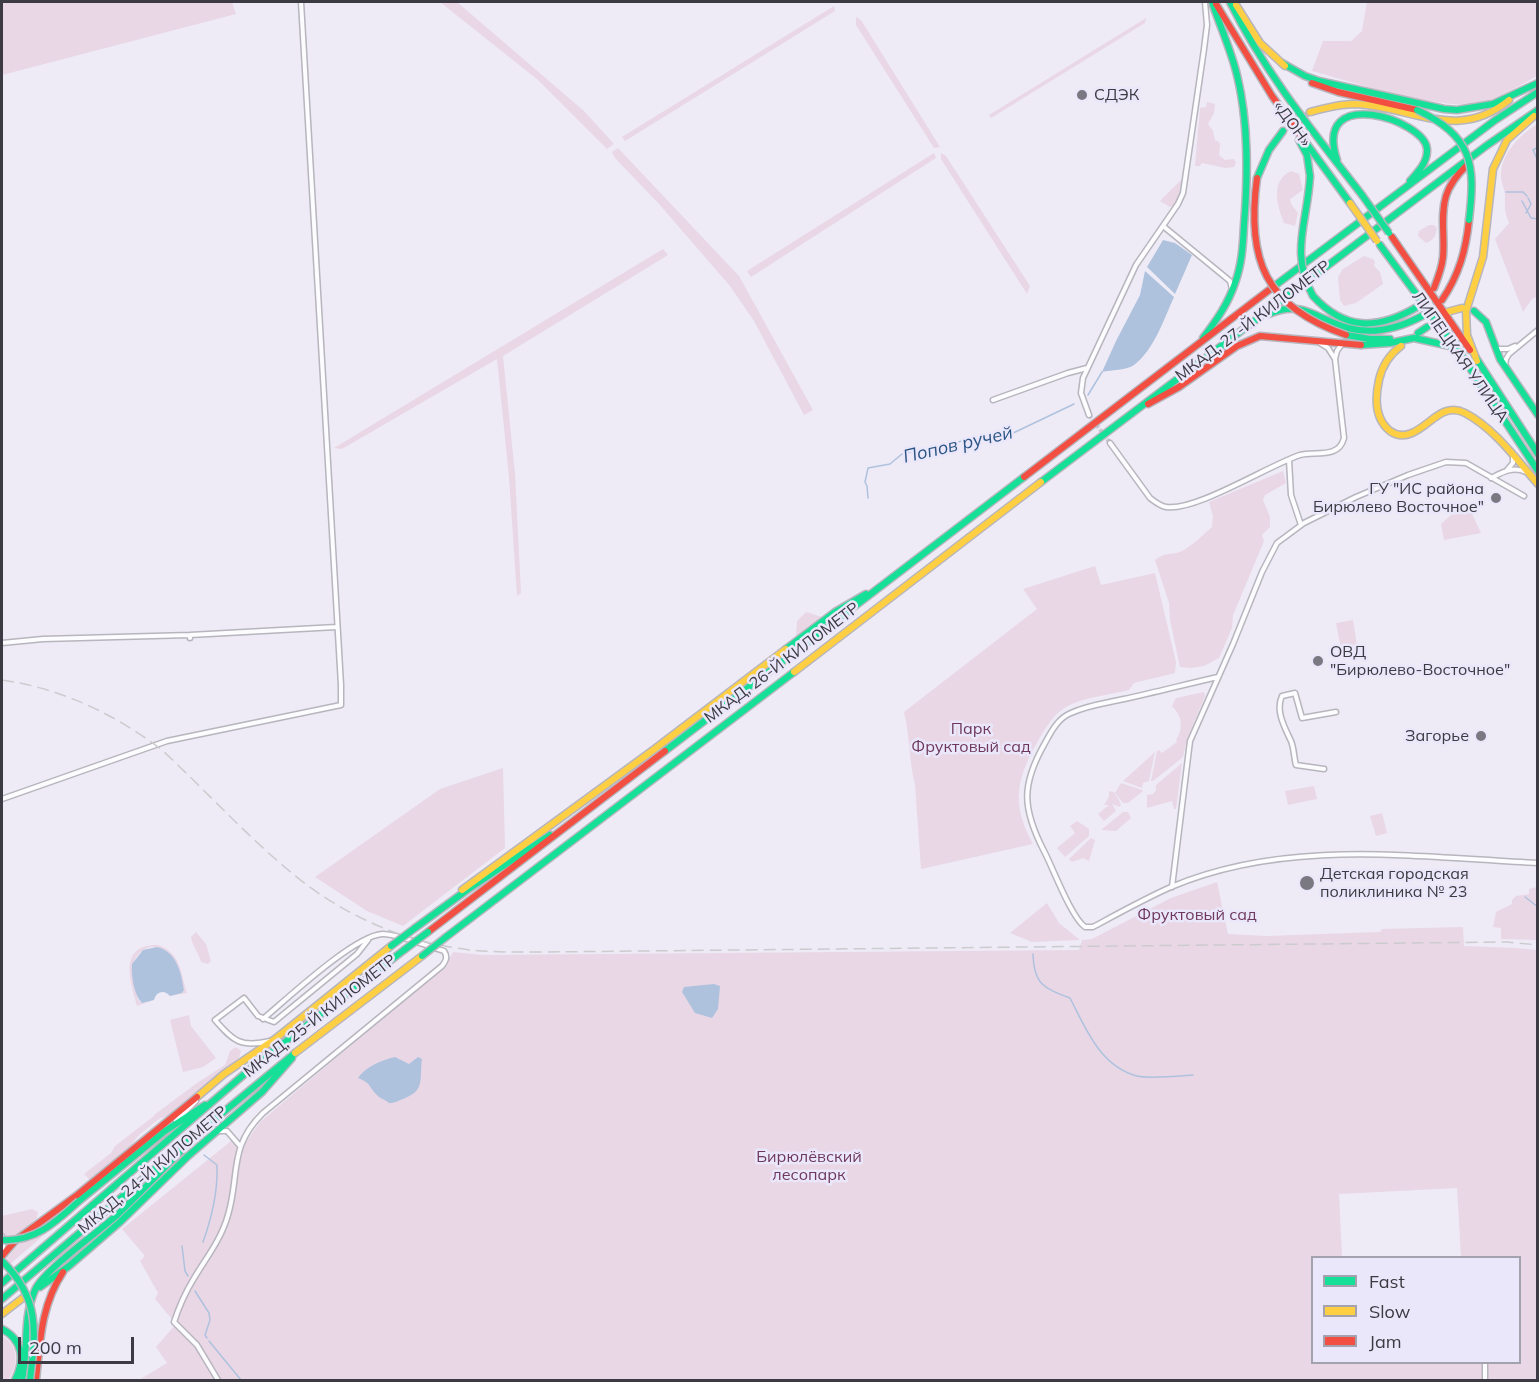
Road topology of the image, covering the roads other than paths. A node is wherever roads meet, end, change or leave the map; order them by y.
1 (301, 2) edge
2 (1205, 2) edge
3 (1213, 2) edge
4 (1234, 3) edge
5 (1281, 63) junction
6 (1538, 83) edge
7 (1538, 92) edge
8 (1515, 96) junction
9 (1538, 111) edge
10 (1310, 112) tunnel mouth
11 (1290, 121) junction
12 (1283, 131) tunnel mouth
13 (1503, 134) junction
14 (1338, 163) junction
15 (1400, 191) junction
16 (1163, 226) junction
17 (1390, 235) joint
18 (1379, 243) joint
19 (1434, 288) tunnel mouth
20 (1232, 291) junction
21 (1442, 300) dead end
22 (1417, 307) tunnel mouth
23 (1462, 308) dead end
24 (1474, 311) dead end
25 (1447, 312) tunnel mouth
26 (1424, 315) dead end
27 (1246, 327) junction
28 (1427, 327) tunnel mouth
29 (1538, 330) edge
30 (1416, 336) junction
31 (1317, 342) junction
32 (1342, 344) junction
33 (1519, 344) junction
34 (1401, 346) dead end
35 (1494, 346) junction
36 (1186, 354) junction
37 (1462, 356) junction
38 (1335, 359) junction
39 (1477, 361) junction
40 (1087, 368) junction
41 (1505, 369) junction
42 (993, 400) dead end
43 (1140, 408) junction
44 (1088, 413) tunnel mouth
45 (1538, 415) edge
46 (1110, 443) tunnel mouth
47 (1538, 454) edge
48 (1512, 455) junction
49 (1289, 460) junction
50 (1506, 471) junction
51 (1538, 471) edge
52 (1529, 474) junction
53 (1491, 477) junction
54 (1538, 484) edge
55 (1013, 486) joint
56 (1524, 496) dead end
57 (1021, 497) joint
58 (1301, 525) junction
59 (886, 583) junction
60 (336, 627) junction
61 (2, 643) edge
62 (1218, 677) junction
63 (1336, 712) dead end
64 (1324, 769) dead end
65 (2, 799) edge
66 (588, 811) junction
67 (551, 839) joint
68 (560, 851) joint
69 (1538, 863) edge
70 (1172, 887) junction
71 (431, 915) junction
72 (368, 940) junction
73 (264, 1019) junction
74 (275, 1039) junction
75 (306, 1043) junction
76 (218, 1079) junction
77 (218, 1098) junction
78 (229, 1120) junction
79 (165, 1131) junction
80 (227, 1131) junction
81 (215, 1133) junction
82 (195, 1134) junction
83 (240, 1146) junction
84 (96, 1202) joint
85 (2, 1238) edge
86 (2, 1249) edge
87 (2, 1258) edge
88 (69, 1266) junction
89 (2, 1283) edge
90 (40, 1287) dead end
91 (24, 1298) dead end
92 (2, 1299) edge
93 (2, 1314) edge
94 (2, 1329) edge
95 (1485, 1364) edge
96 (15, 1380) edge
97 (22, 1380) edge
98 (30, 1380) edge
99 (36, 1380) edge
100 (218, 1380) edge
101 (1485, 1380) edge

1 - 60 street
2 - 16 street
3 - 11 main road, «ДОН»
3 - 20 main road
4 - 5 main road
4 - 14 main road, «ДОН»
5 - 8 main road
5 - 21 main road, bridge
6 - 8 main road
7 - 15 main road, МКАД, 27-Й КИЛОМЕТР
8 - 10 main road
9 - 13 main road
9 - 39 main road
11 - 18 main road, «ДОН», bridge
11 - 22 main road, bridge
12 - 30 main road, bridge
13 - 19 main road
13 - 27 main road, МКАД, 27-Й КИЛОМЕТР
14 - 15 main road
14 - 17 main road, «ДОН», bridge
15 - 36 main road, МКАД, 27-Й КИЛОМЕТР
16 - 20 street
16 - 40 street
17 - 39 main road, ЛИПЕЦКАЯ УЛИЦА
18 - 37 main road, ЛИПЕЦКАЯ УЛИЦА
20 - 36 main road
23 - 25 main road
24 - 35 main road
26 - 27 main road
27 - 43 main road, МКАД, 27-Й КИЛОМЕТР
28 - 30 main road
29 - 33 street
30 - 32 main road
30 - 37 main road
31 - 32 main road
31 - 38 street
31 - 43 main road
32 - 38 street
33 - 35 street
33 - 41 street
34 - 48 main road
35 - 41 main road
36 - 55 main road, МКАД, 27-Й КИЛОМЕТР
37 - 51 main road, ЛИПЕЦКАЯ УЛИЦА
38 - 49 street
39 - 47 main road, ЛИПЕЦКАЯ УЛИЦА
40 - 42 street
40 - 44 street
41 - 45 main road
43 - 57 main road, МКАД, 27-Й КИЛОМЕТР
46 - 49 street
48 - 50 street
48 - 52 main road
49 - 58 street
50 - 52 street
50 - 53 street
52 - 54 main road
53 - 56 street
53 - 58 street
55 - 59 main road, МКАД, 26-Й КИЛОМЕТР
57 - 68 main road, МКАД, 26-Й КИЛОМЕТР
58 - 62 street
59 - 66 main road, МКАД, 26-Й КИЛОМЕТР
59 - 71 main road
60 - 61 street
60 - 65 street
62 - 70 street
62 - 70 street
63 - 64 street
66 - 67 main road, МКАД, 26-Й КИЛОМЕТР
66 - 71 main road
67 - 77 main road, МКАД, 25-Й КИЛОМЕТР, bridge
68 - 75 main road, МКАД, 25-Й КИЛОМЕТР, bridge
69 - 70 street
71 - 74 main road, bridge
72 - 73 street
72 - 73 street
72 - 83 street
73 - 74 street
74 - 76 main road
75 - 78 main road
75 - 82 main road, МКАД, 24-Й КИЛОМЕТР
76 - 79 street
76 - 87 main road
77 - 79 main road
77 - 84 main road, МКАД, 25-Й КИЛОМЕТР
78 - 80 street
78 - 81 main road
79 - 85 main road, bridge
80 - 81 street
80 - 83 street
81 - 88 main road
82 - 92 main road, МКАД, 24-Й КИЛОМЕТР
82 - 97 main road
83 - 100 street
84 - 89 main road, МКАД, 24-Й КИЛОМЕТР
85 - 86 street
87 - 98 main road, bridge
88 - 90 main road
88 - 99 main road
91 - 93 main road
94 - 96 main road
95 - 101 street

